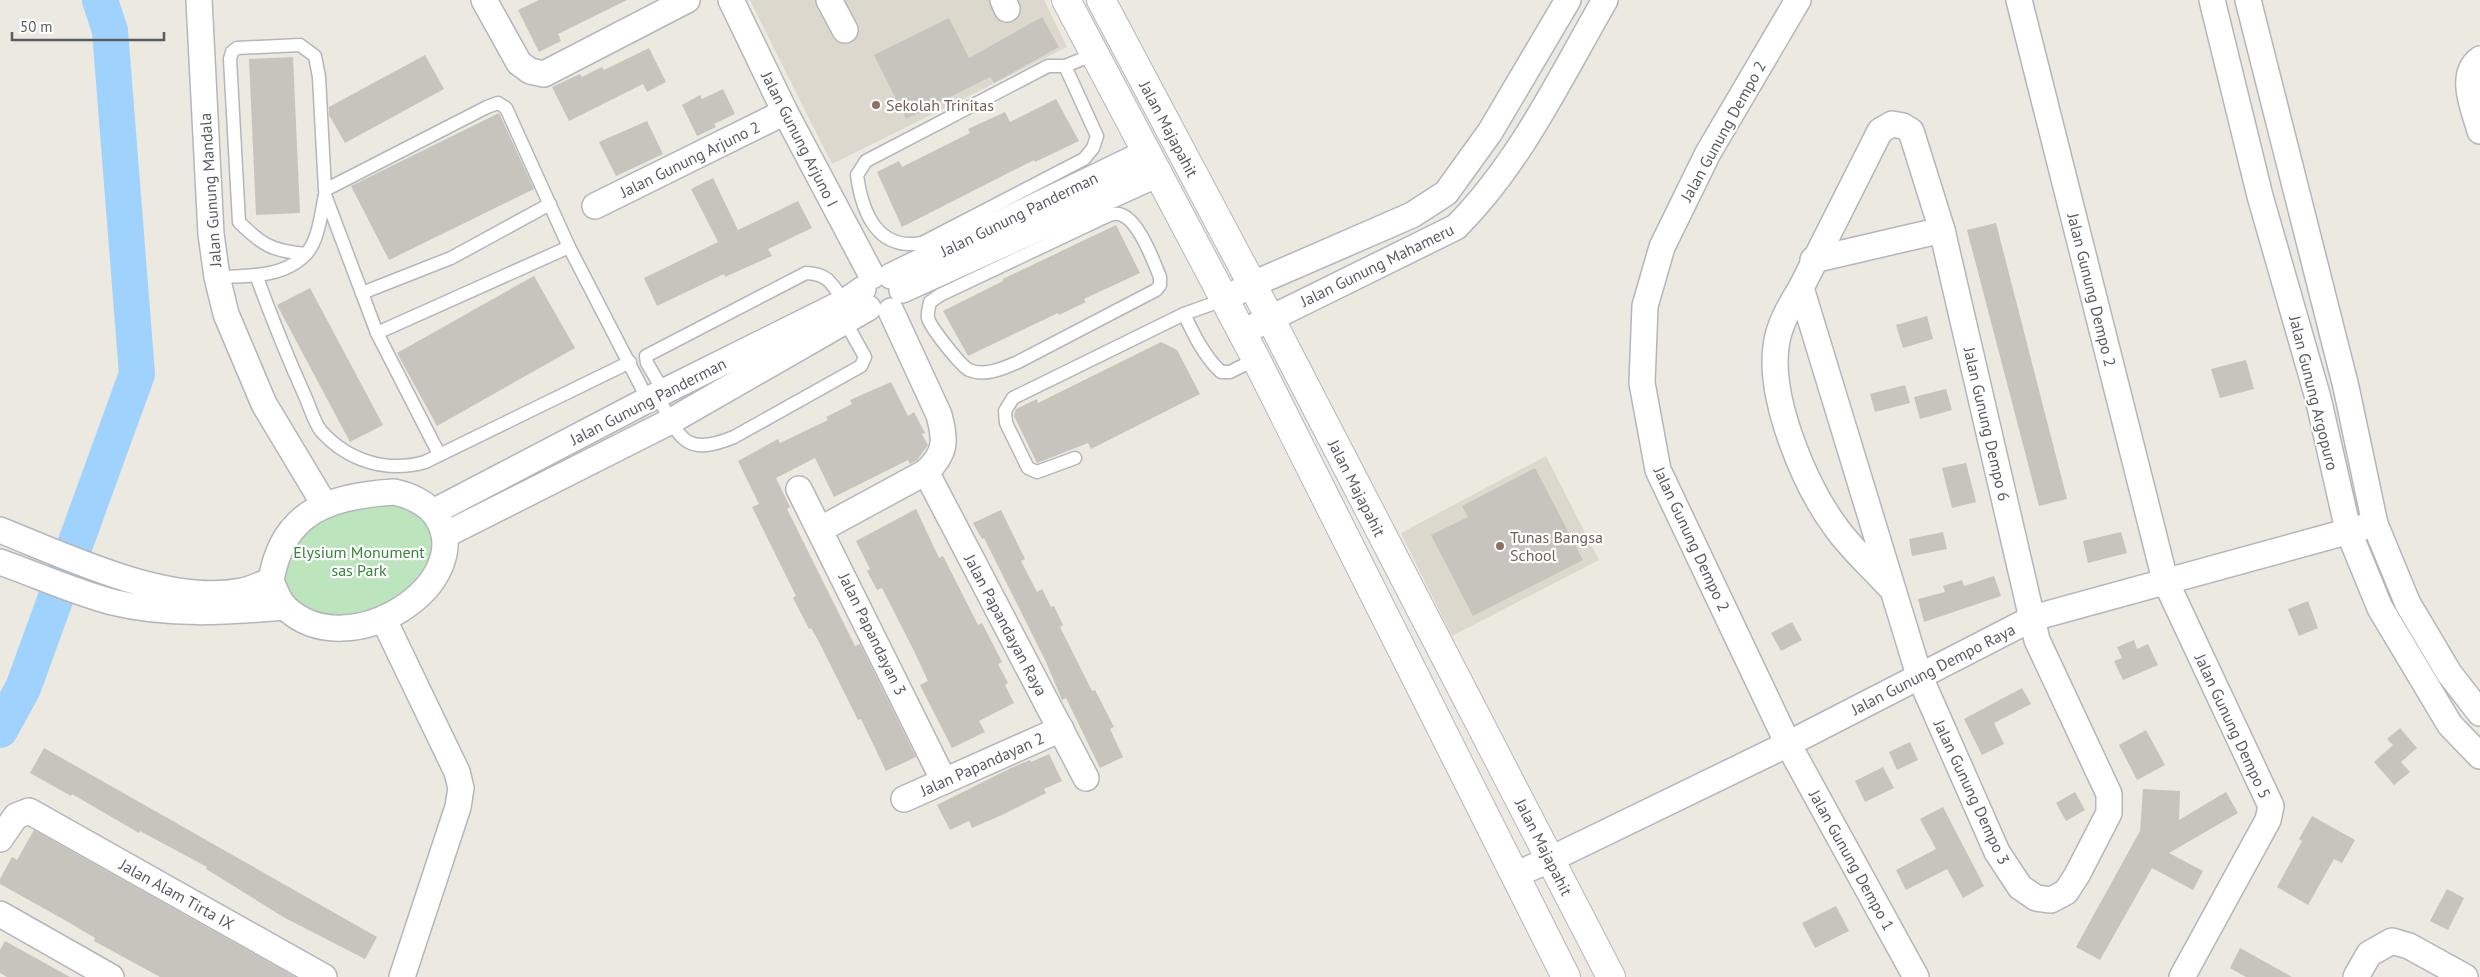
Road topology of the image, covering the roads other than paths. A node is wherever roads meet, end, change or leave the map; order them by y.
1 (199, 0) edge
2 (484, 0) edge
3 (686, 0) edge
4 (731, 0) edge
5 (829, 0) edge
6 (1066, 0) edge
7 (1101, 0) edge
8 (1568, 0) edge
9 (1606, 0) edge
10 (1798, 0) edge
11 (2019, 0) edge
12 (2212, 0) edge
13 (2248, 0) edge
14 (846, 30) dead end
15 (1095, 54) junction
16 (2480, 59) edge
17 (1065, 66) junction
18 (785, 112) junction
19 (2480, 131) edge
20 (1152, 163) junction
21 (325, 192) junction
22 (550, 204) junction
23 (596, 206) dead end
24 (1085, 217) junction
25 (1942, 230) junction
26 (569, 247) junction
27 (306, 254) junction
28 (1813, 260) junction
29 (256, 275) junction
30 (217, 277) junction
31 (1251, 285) junction
32 (1801, 288) junction
33 (362, 293) junction
34 (872, 297) junction
35 (1223, 300) junction
36 (1184, 314) junction
37 (1270, 318) junction
38 (377, 333) junction
39 (1241, 333) junction
40 (1256, 359) junction
41 (630, 362) junction
42 (656, 395) junction
43 (671, 421) junction
44 (439, 454) junction
45 (1075, 458) dead end
46 (926, 472) junction
47 (799, 489) dead end
48 (324, 504) junction
49 (433, 512) junction
50 (2375, 524) junction
51 (821, 529) junction
52 (2348, 530) junction
53 (10, 534) edge
54 (445, 535) junction
55 (8, 564) edge
56 (2165, 580) junction
57 (271, 581) junction
58 (1892, 589) junction
59 (285, 608) junction
60 (2033, 618) junction
61 (384, 620) junction
62 (1918, 675) junction
63 (2480, 714) edge
64 (1060, 729) junction
65 (1788, 744) junction
66 (2480, 756) edge
67 (1086, 778) dead end
68 (944, 781) junction
69 (904, 799) dead end
70 (0, 839) edge
71 (1551, 860) junction
72 (1515, 875) junction
73 (0, 914) edge
74 (112, 977) edge
75 (324, 977) edge
76 (402, 977) edge
77 (1566, 977) edge
78 (1611, 977) edge
79 (1916, 977) edge
80 (2182, 977) edge
81 (2356, 977) edge
82 (2465, 977) edge

1 - 30 street, Jalan Gunung Mandala
2 - 3 street
4 - 18 street, Jalan Gunung Arjuno I
5 - 14 street
6 - 15 street, Jalan Majapahit
7 - 31 street, Jalan Majapahit
8 - 31 street, Jalan Gunung Mahameru
9 - 37 street, Jalan Gunung Mahameru
10 - 65 street, Jalan Gunung Dempo 2
11 - 56 street, Jalan Gunung Dempo 2
12 - 52 street, Jalan Gunung Argopuro
13 - 50 street, Jalan Gunung Argopuro
15 - 17 lane
15 - 20 street, Jalan Majapahit
16 - 19 street
17 - 17 lane
18 - 23 street, Jalan Gunung Arjuno 2
18 - 34 street, Jalan Gunung Arjuno I
20 - 24 street, Jalan Gunung Panderman
20 - 34 street, Jalan Gunung Panderman
20 - 35 street, Jalan Majapahit
21 - 22 lane
21 - 27 lane
21 - 27 lane
21 - 33 lane
22 - 26 lane
22 - 33 lane
24 - 24 lane
24 - 34 street, Jalan Gunung Panderman
25 - 28 street
25 - 28 street, Jalan Gunung Dempo 6
25 - 60 street, Jalan Gunung Dempo 6
26 - 38 lane
26 - 41 lane
27 - 29 lane
28 - 32 street, Jalan Gunung Dempo 6
29 - 30 lane
29 - 44 lane
30 - 48 street, Jalan Gunung Mandala
31 - 35 street, Jalan Gunung Mahameru
31 - 37 street, Jalan Majapahit
32 - 58 street, Jalan Gunung Dempo 6
32 - 58 street, Jalan Gunung Dempo 6
33 - 38 lane
34 - 42 street, Jalan Gunung Panderman
34 - 42 lane
34 - 43 street, Jalan Gunung Panderman
34 - 43 lane
34 - 46 street, Jalan Gunung Arjuno I
35 - 36 lane
35 - 39 street, Jalan Majapahit
36 - 40 lane
36 - 45 lane
37 - 39 street, Jalan Gunung Mahameru
37 - 71 street, Jalan Majapahit
38 - 44 lane
39 - 40 street, Jalan Majapahit
40 - 72 street, Jalan Majapahit
41 - 42 lane
41 - 44 lane
42 - 43 lane
42 - 49 street, Jalan Gunung Panderman
43 - 54 street, Jalan Gunung Panderman
46 - 51 street
46 - 64 street, Jalan Papandayan Raya
47 - 51 street, Jalan Papandayan 3
48 - 49 street
48 - 57 street
49 - 54 street
50 - 52 street, Jalan Gunung Dempo Raya
50 - 63 street, Jalan Gunung Argopuro
51 - 68 street, Jalan Papandayan 3
52 - 56 street, Jalan Gunung Dempo Raya
52 - 66 street, Jalan Gunung Argopuro
53 - 57 street
54 - 61 street
55 - 59 street
56 - 60 street, Jalan Gunung Dempo Raya
56 - 80 street, Jalan Gunung Dempo 5
57 - 59 street
58 - 62 street, Jalan Gunung Dempo 6
59 - 61 street
60 - 62 street, Jalan Gunung Dempo Raya
60 - 62 street, Jalan Gunung Dempo 3
61 - 76 street
62 - 65 street, Jalan Gunung Dempo Raya
64 - 67 street, Jalan Papandayan Raya
64 - 68 street, Jalan Papandayan 2
65 - 71 street, Jalan Gunung Dempo Raya
65 - 79 street, Jalan Gunung Dempo 1
68 - 69 street, Jalan Papandayan 2
70 - 75 street, Jalan Alam Tirta IX
71 - 72 street, Jalan Gunung Dempo Raya
71 - 78 street, Jalan Majapahit
72 - 77 street, Jalan Majapahit
73 - 74 street
81 - 82 street

